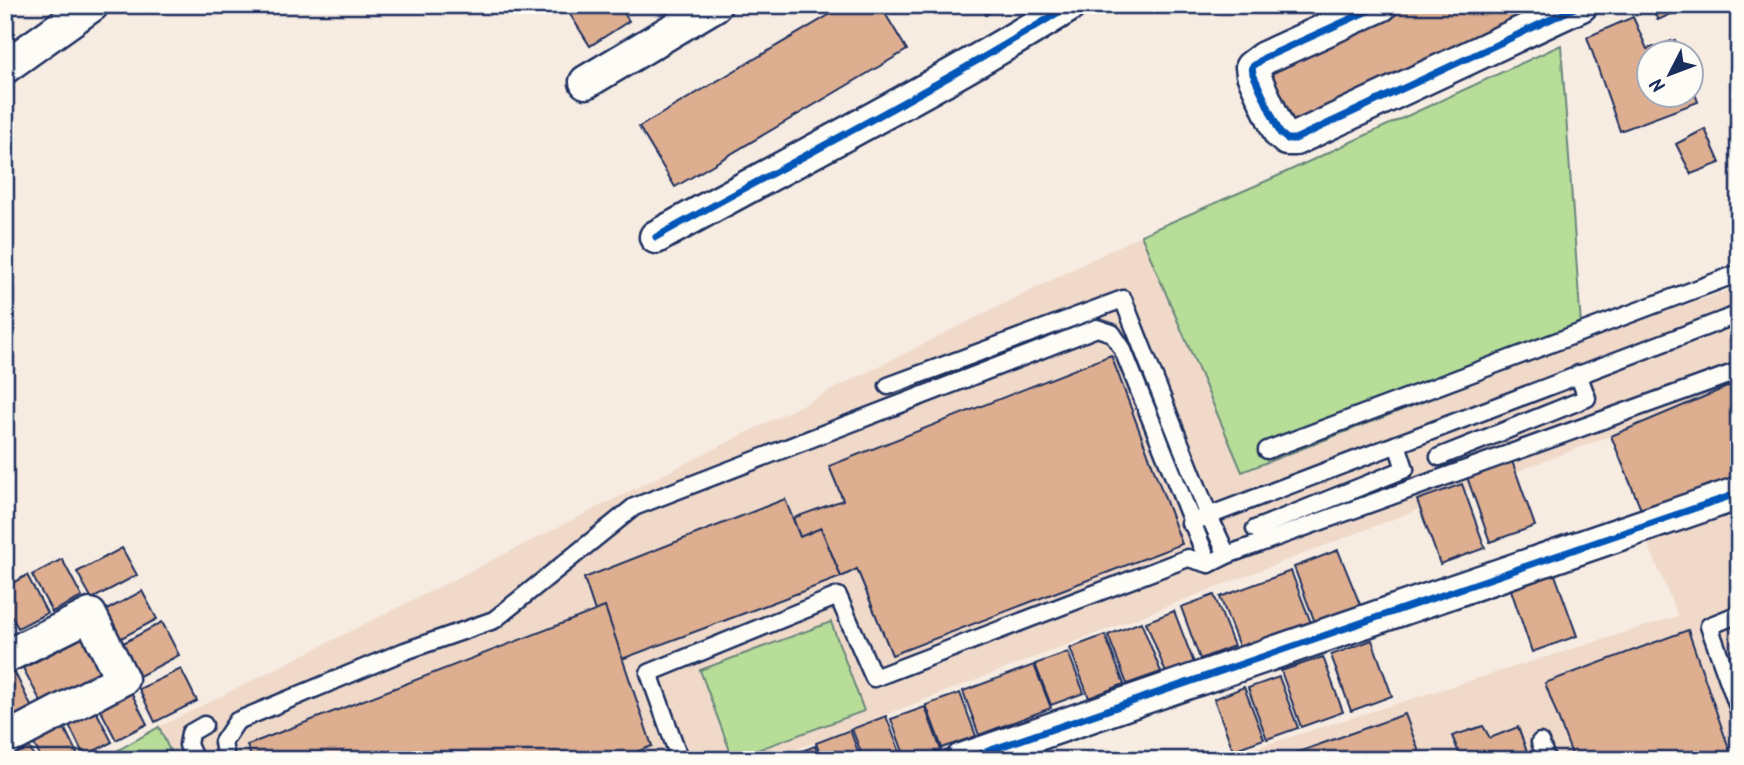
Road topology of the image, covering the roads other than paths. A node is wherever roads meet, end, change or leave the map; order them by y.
1 (92, 5) edge
2 (715, 5) edge
3 (1070, 5) edge
4 (1381, 5) edge
5 (1581, 5) edge
6 (5, 67) edge
7 (586, 82) dead end
8 (656, 237) dead end
9 (1739, 272) edge
10 (1739, 314) edge
11 (1739, 371) edge
12 (1578, 374) junction
13 (888, 386) dead end
14 (1397, 444) junction
15 (1267, 450) dead end
16 (1439, 457) dead end
17 (1739, 493) edge
18 (1209, 516) junction
19 (1190, 523) junction
20 (1255, 529) dead end
21 (1227, 555) junction
22 (1209, 564) junction
23 (1739, 614) edge
24 (5, 657) edge
25 (1739, 710) edge
26 (204, 725) dead end
27 (5, 740) edge
28 (1540, 742) dead end
29 (195, 760) edge
30 (226, 760) edge
31 (680, 760) edge
32 (961, 760) edge
33 (1547, 760) edge

1 - 6 street
2 - 7 street
3 - 8 street
4 - 5 street
9 - 15 lane
10 - 12 lane
11 - 21 lane
12 - 14 lane
12 - 16 lane
13 - 18 lane
14 - 18 lane
14 - 20 lane
17 - 32 street
18 - 19 lane
18 - 21 lane
19 - 22 lane
19 - 30 lane
21 - 22 lane
22 - 31 lane
23 - 25 lane
24 - 27 street
26 - 29 lane
28 - 33 lane

